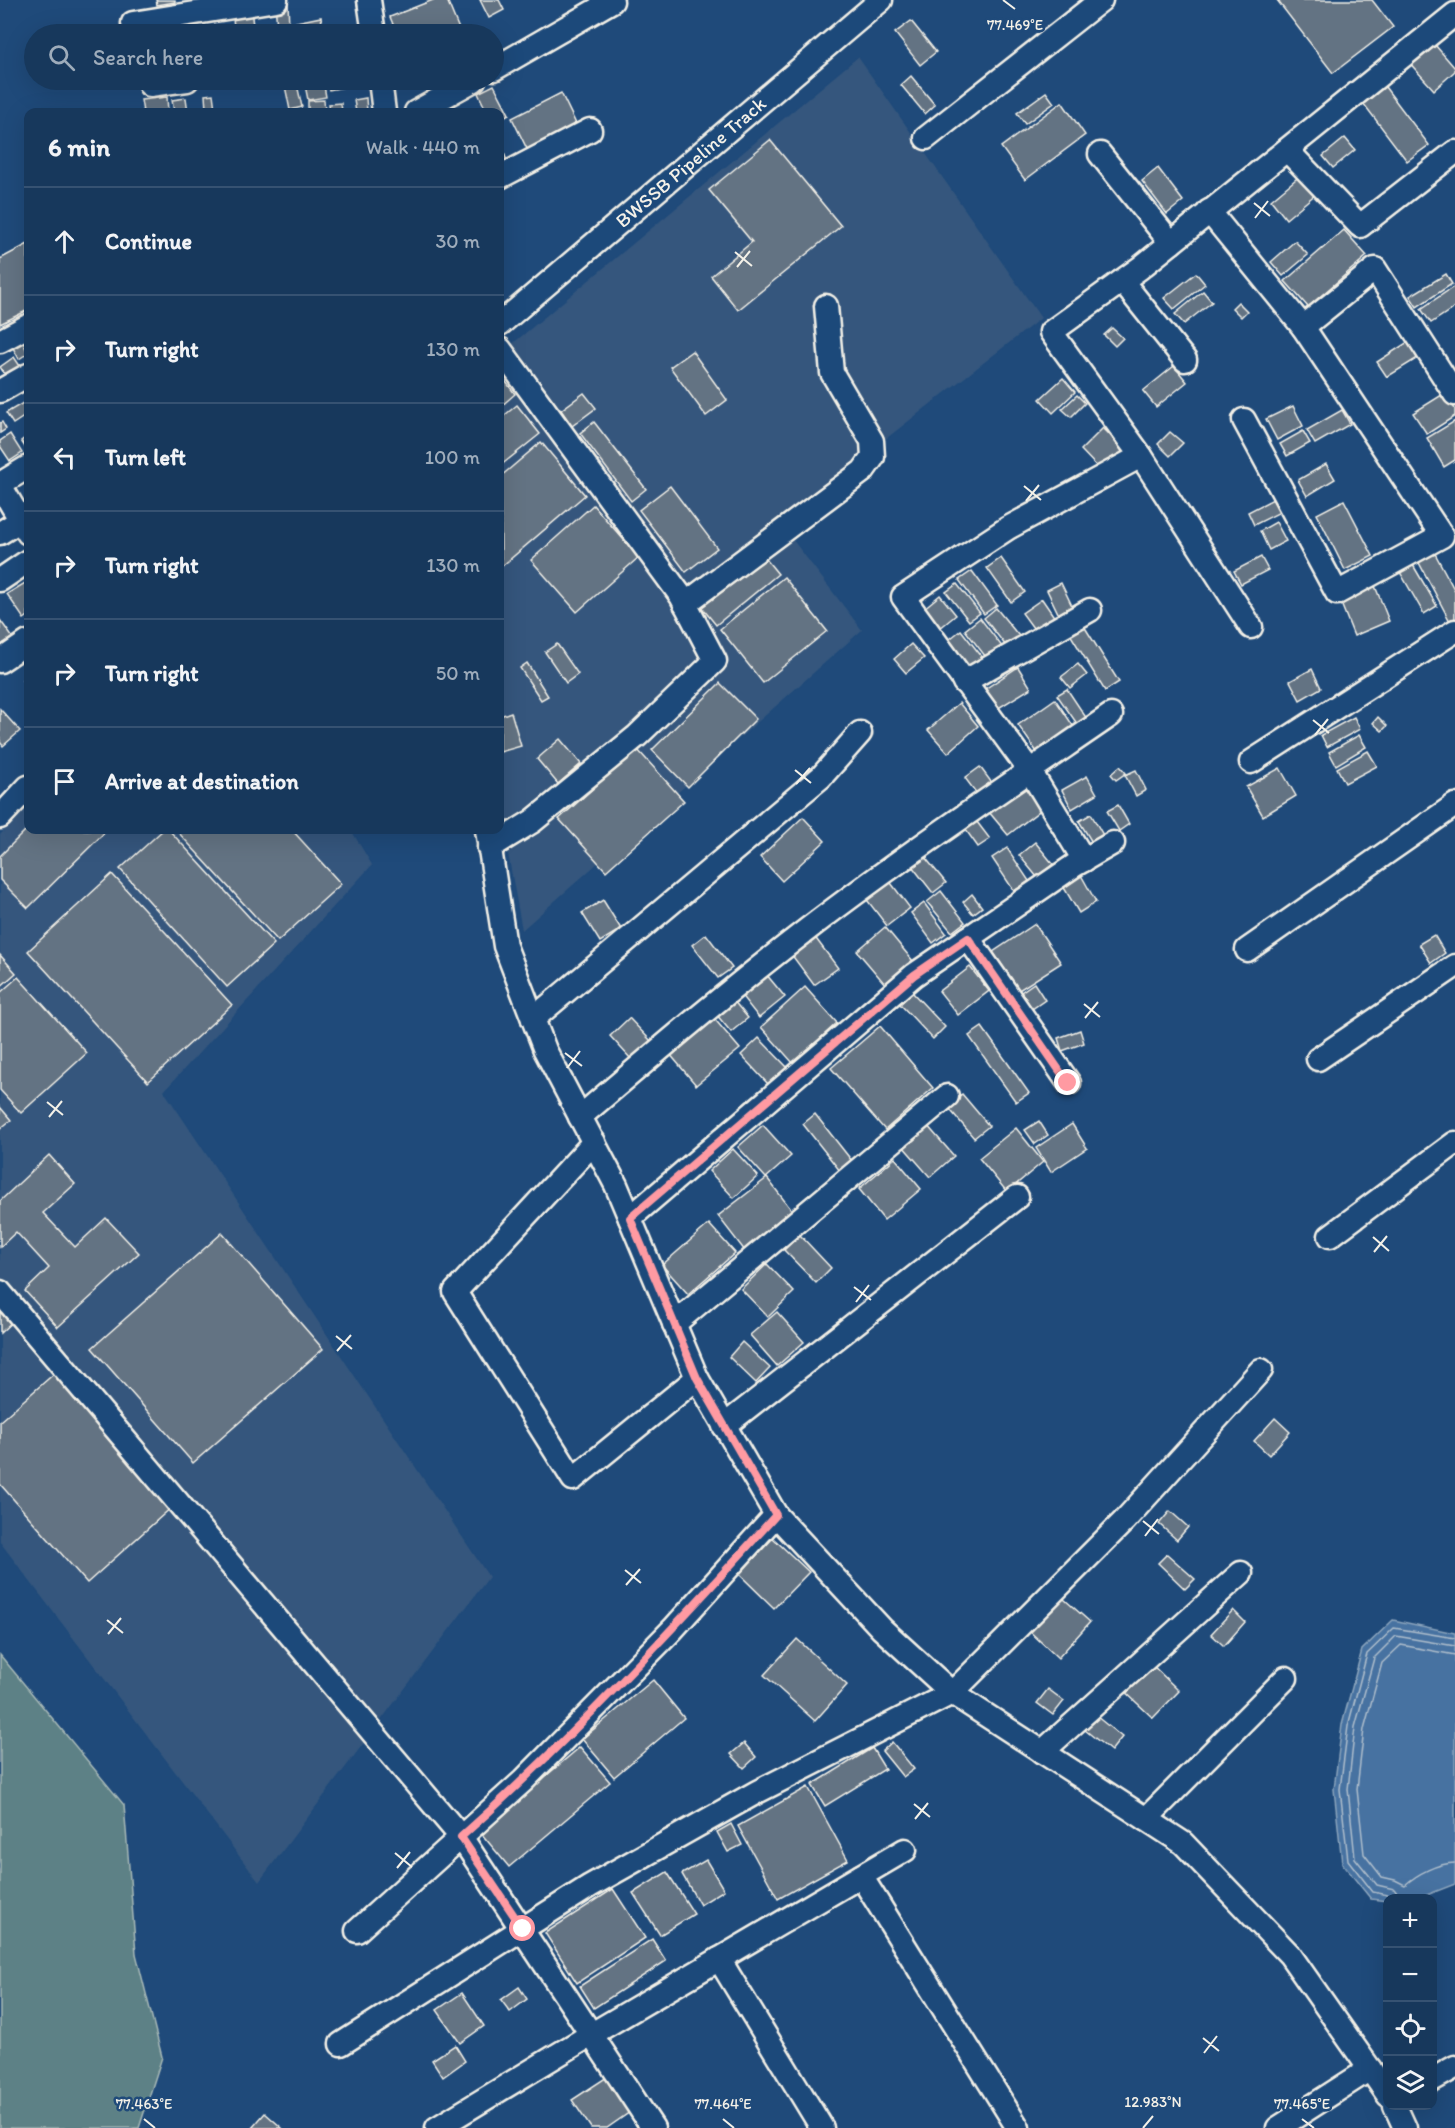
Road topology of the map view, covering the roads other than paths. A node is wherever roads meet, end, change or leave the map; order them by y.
1 (276, 0) edge
2 (881, 0) edge
3 (1101, 0) edge
4 (612, 1) edge
5 (376, 3) edge
6 (1455, 14) edge
7 (133, 24) edge
8 (375, 24) edge
9 (504, 63) edge
10 (381, 90) edge
11 (456, 90) edge
12 (384, 108) edge
13 (423, 108) edge
14 (590, 130) dead end
15 (926, 138) dead end
16 (1287, 150) junction
17 (1455, 152) edge
18 (1101, 154) dead end
19 (504, 175) edge
20 (1209, 212) junction
21 (1171, 243) junction
22 (1122, 281) junction
23 (826, 306) dead end
24 (504, 321) edge
25 (1303, 327) junction
26 (24, 328) edge
27 (0, 341) edge
28 (504, 355) edge
29 (1185, 360) dead end
30 (24, 377) edge
31 (0, 391) edge
32 (1455, 394) edge
33 (1244, 420) dead end
34 (1141, 456) junction
35 (24, 470) edge
36 (0, 485) edge
37 (24, 524) edge
38 (24, 526) edge
39 (0, 534) edge
40 (24, 564) edge
41 (0, 580) edge
42 (685, 604) junction
43 (1089, 610) dead end
44 (1251, 627) dead end
45 (1455, 632) edge
46 (24, 645) edge
47 (0, 661) edge
48 (964, 682) junction
49 (1111, 716) dead end
50 (860, 733) dead end
51 (1251, 762) dead end
52 (1030, 771) junction
53 (24, 791) edge
54 (1455, 805) edge
55 (0, 817) edge
56 (504, 833) edge
57 (488, 839) edge
58 (1113, 843) dead end
59 (1084, 860) junction
60 (968, 938) junction
61 (1247, 950) dead end
62 (1455, 966) edge
63 (533, 1019) junction
64 (1318, 1059) dead end
65 (1068, 1083) dead end
66 (946, 1096) dead end
67 (580, 1117) junction
68 (594, 1142) junction
69 (1455, 1143) edge
70 (1017, 1197) dead end
71 (630, 1218) junction
72 (1329, 1236) dead end
73 (0, 1292) edge
74 (674, 1324) junction
75 (1261, 1370) dead end
76 (697, 1378) junction
77 (724, 1426) junction
78 (776, 1515) junction
79 (1241, 1573) dead end
80 (1286, 1678) dead end
81 (952, 1693) junction
82 (1042, 1752) junction
83 (1146, 1819) junction
84 (461, 1837) junction
85 (905, 1850) dead end
86 (861, 1876) junction
87 (523, 1929) junction
88 (357, 1931) dead end
89 (719, 1959) junction
90 (592, 2034) junction
91 (341, 2044) dead end
92 (1455, 2067) edge
93 (1370, 2069) junction
94 (1437, 2077) edge
95 (1383, 2088) edge
96 (1397, 2110) edge
97 (647, 2126) edge
98 (436, 2128) edge
99 (822, 2128) edge
100 (1018, 2128) edge
101 (1278, 2128) edge
102 (1405, 2128) edge

1 - 7 street
2 - 24 street, BWSSB Pipeline Track
3 - 15 street
4 - 9 street
5 - 8 street
6 - 16 street
10 - 12 street
11 - 13 street
14 - 19 street
16 - 17 street
16 - 20 street
18 - 21 street
20 - 21 street
20 - 25 street
21 - 22 street
22 - 29 street
22 - 34 street
23 - 42 street
25 - 32 street
25 - 33 street
26 - 27 street
28 - 42 street
30 - 31 street
34 - 44 street
34 - 48 street
35 - 36 street
36 - 37 street
38 - 39 street
40 - 41 street
42 - 56 street
43 - 48 street
45 - 51 street
46 - 47 street
48 - 52 street
49 - 52 street
50 - 63 street
52 - 59 street
52 - 67 street
53 - 55 street
54 - 61 street
57 - 63 street
58 - 59 street
59 - 60 street
60 - 65 street
60 - 71 street
62 - 64 street
63 - 67 street
66 - 74 street
67 - 68 street
68 - 71 street
68 - 76 street
69 - 72 street
70 - 77 street
71 - 74 street
73 - 84 street
74 - 76 street
75 - 81 street
76 - 77 street
77 - 78 street
78 - 81 street
78 - 84 street
79 - 82 street
80 - 83 street
81 - 82 street
81 - 87 street
82 - 83 street
83 - 93 street
84 - 87 street
84 - 88 street
85 - 86 street
86 - 89 street
86 - 100 street
87 - 90 street
87 - 91 street
89 - 90 street
89 - 99 street
90 - 97 street
90 - 98 street
92 - 94 street
93 - 95 street
93 - 101 street
96 - 102 street

